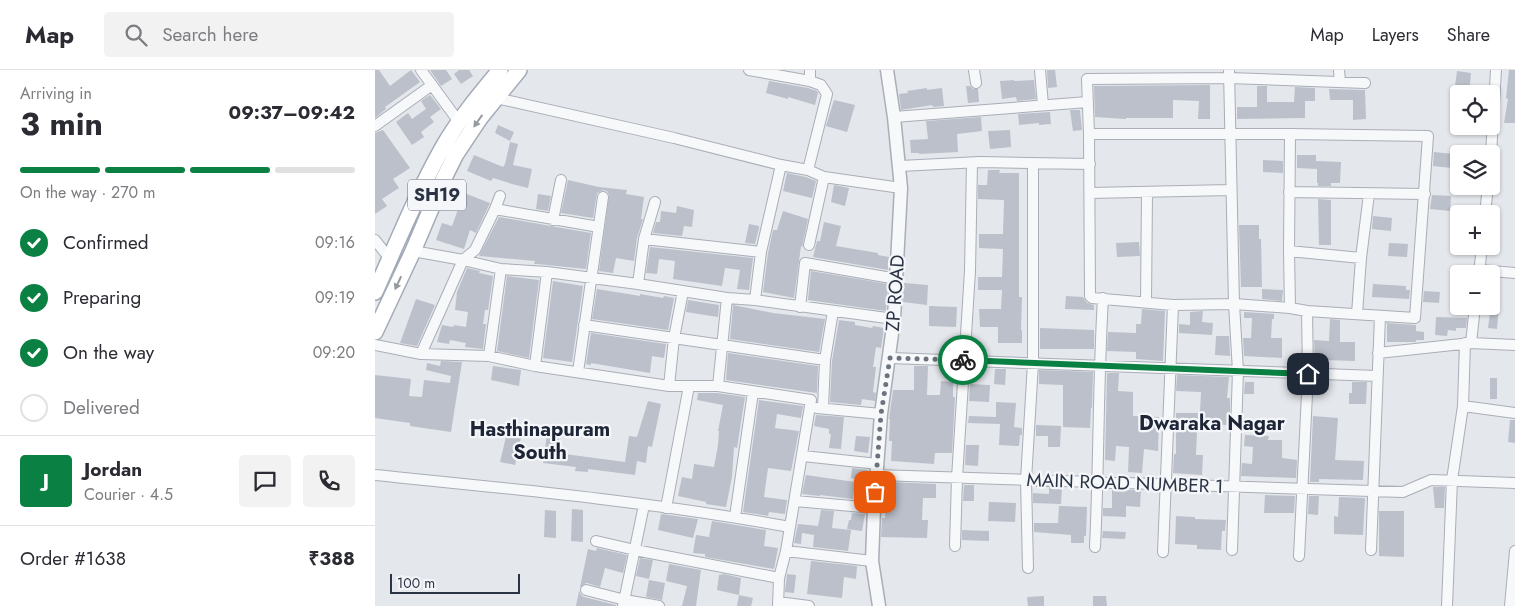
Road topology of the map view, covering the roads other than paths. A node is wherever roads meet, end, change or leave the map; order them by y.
1 (421, 70) edge
2 (500, 70) edge
3 (519, 70) edge
4 (749, 70) edge
5 (810, 70) edge
6 (887, 70) edge
7 (974, 70) edge
8 (1040, 70) edge
9 (1339, 70) edge
10 (1496, 70) edge
11 (1229, 74) edge
12 (1087, 75) edge
13 (1280, 75) edge
14 (810, 81) junction
15 (1339, 82) junction
16 (976, 83) dead end
17 (1365, 83) dead end
18 (431, 85) junction
19 (496, 98) junction
20 (1087, 102) junction
21 (1043, 105) junction
22 (894, 117) junction
23 (459, 122) junction
24 (375, 126) edge
25 (1089, 134) junction
26 (1229, 134) junction
27 (1289, 134) junction
28 (1492, 145) edge
29 (972, 163) junction
30 (1033, 164) junction
31 (1090, 164) junction
32 (781, 165) junction
33 (900, 166) junction
34 (808, 170) junction
35 (824, 177) junction
36 (561, 180) dead end
37 (901, 188) junction
38 (1231, 190) junction
39 (1089, 192) junction
40 (1147, 192) junction
41 (1289, 192) junction
42 (1369, 194) junction
43 (1425, 194) junction
44 (500, 196) dead end
45 (603, 197) dead end
46 (655, 202) dead end
47 (495, 209) junction
48 (553, 220) junction
49 (599, 227) junction
50 (644, 239) junction
51 (376, 242) edge
52 (809, 245) dead end
53 (413, 251) junction
54 (1289, 251) junction
55 (761, 252) junction
56 (1361, 258) junction
57 (390, 259) junction
58 (463, 260) junction
59 (501, 269) junction
60 (547, 272) junction
61 (1500, 272) edge
62 (1515, 272) edge
63 (592, 278) junction
64 (897, 279) junction
65 (638, 284) junction
66 (683, 291) junction
67 (375, 292) edge
68 (727, 298) junction
69 (1103, 298) junction
70 (755, 300) junction
71 (1146, 302) junction
72 (1234, 304) junction
73 (1173, 305) junction
74 (800, 307) junction
75 (1290, 308) junction
76 (833, 311) junction
77 (1307, 311) junction
78 (1357, 314) junction
79 (1473, 315) edge
80 (1380, 316) junction
81 (894, 319) junction
82 (584, 325) junction
83 (375, 332) edge
84 (674, 338) junction
85 (1468, 343) junction
86 (375, 345) edge
87 (723, 345) junction
88 (1515, 345) edge
89 (1378, 353) junction
90 (421, 354) junction
91 (489, 356) junction
92 (890, 358) junction
93 (825, 360) junction
94 (964, 360) junction
95 (1033, 363) junction
96 (535, 366) junction
97 (1099, 366) junction
98 (1170, 368) junction
99 (1238, 371) junction
100 (578, 372) junction
101 (1308, 374) junction
102 (1377, 376) junction
103 (669, 386) junction
104 (689, 386) junction
105 (718, 386) junction
106 (753, 392) junction
107 (1463, 406) junction
108 (810, 408) junction
109 (823, 408) junction
110 (1515, 413) edge
111 (881, 414) junction
112 (803, 456) junction
113 (877, 469) junction
114 (375, 475) edge
115 (957, 478) junction
116 (1026, 480) junction
117 (1452, 480) junction
118 (1098, 482) junction
119 (1515, 483) edge
120 (1165, 484) junction
121 (1233, 486) junction
122 (1302, 488) junction
123 (1373, 490) junction
124 (795, 501) junction
125 (644, 505) junction
126 (666, 508) junction
127 (874, 508) junction
128 (735, 517) junction
129 (790, 528) junction
130 (596, 541) dead end
131 (955, 546) dead end
132 (1095, 547) dead end
133 (635, 550) junction
134 (787, 550) junction
135 (1232, 550) dead end
136 (1371, 550) dead end
137 (1163, 552) dead end
138 (1515, 552) edge
139 (1299, 556) dead end
140 (872, 561) junction
141 (1029, 568) dead end
142 (779, 578) junction
143 (586, 590) dead end
144 (624, 603) edge
145 (778, 604) edge
146 (659, 606) edge
147 (809, 606) edge
148 (879, 606) edge
149 (1447, 606) edge
150 (1510, 606) edge

1 - 18 street
2 - 23 main road, SH19
3 - 19 main road, SH19
4 - 14 street
5 - 14 street
6 - 22 street, ZP ROAD
7 - 16 street
8 - 21 street
9 - 15 street
10 - 28 street
11 - 12 street
11 - 13 street
11 - 26 street
12 - 20 street
13 - 15 street
14 - 34 street
15 - 17 street
18 - 23 street
18 - 24 street
19 - 32 street
19 -> 53 main road, SH19
20 - 21 street
20 - 25 street
21 - 22 street
22 - 33 street, ZP ROAD
23 - 57 main road, SH19
25 - 26 street
25 - 31 street
26 - 27 street
26 - 38 street
27 - 41 street
27 - 43 street
29 - 30 street
29 - 33 street
29 - 94 street
30 - 31 street
30 - 95 street
31 - 39 street
32 - 34 street
32 - 55 street
33 - 37 street, ZP ROAD
34 - 35 street
35 - 37 street
35 - 52 street
36 - 48 street
37 - 64 street, ZP ROAD
38 - 40 street
38 - 72 street
39 - 40 street
39 - 69 street
40 - 71 street
41 - 42 street
41 - 54 street
42 - 43 street
42 - 56 street
43 - 80 street
44 - 47 street
45 - 49 street
46 - 50 street
47 - 48 street
47 - 58 street
48 - 49 street
49 - 63 street
50 - 55 street
50 - 65 street
51 - 57 street
53 - 58 street
53 -> 83 main road, SH19
54 - 56 street
54 - 75 street
55 - 70 street
56 - 78 street
57 - 67 main road, SH19
58 - 59 street
58 - 90 street
59 - 60 street
59 - 91 street
60 - 63 street
60 - 96 street
61 - 62 street
63 - 65 street
63 - 82 street
64 - 74 street
64 - 81 street, ZP ROAD
65 - 66 street
66 - 68 street
66 - 84 street
68 - 70 street
68 - 87 street
69 - 71 street
69 - 97 street
70 - 74 street
71 - 73 street
72 - 73 street
72 - 75 street
72 - 99 street
73 - 98 street
74 - 76 street
75 - 77 street
76 - 81 street
76 - 93 street
77 - 78 street
77 - 101 street
78 - 80 street
79 - 85 street
80 - 89 street
81 - 92 street, ZP ROAD
82 - 84 street
82 - 100 street
84 - 87 street
84 - 103 street
85 - 88 street
85 - 89 street
85 - 107 street
86 - 90 street
87 - 93 street
87 - 105 street
89 - 102 street
90 - 91 street
91 - 96 street
92 - 94 street
92 - 111 street, ZP ROAD
93 - 109 street
94 - 95 street
94 - 115 street
95 - 97 street
95 - 116 street
96 - 100 street
97 - 98 street
97 - 118 street
98 - 99 street
98 - 120 street
99 - 101 street
99 - 121 street
100 - 103 street
101 - 102 street
101 - 122 street
102 - 123 street
103 - 104 street
104 - 105 street
104 - 126 street
105 - 106 street
106 - 108 street
106 - 128 street
107 - 110 street
107 - 117 street
108 - 109 street
108 - 112 street
109 - 111 street
111 - 113 street, ZP ROAD
112 - 113 street, MAIN ROAD NUMBER 1
112 - 124 street
113 - 115 street, MAIN ROAD NUMBER 1
113 - 127 street, ZP ROAD
114 - 125 street
115 - 116 street, MAIN ROAD NUMBER 1
115 - 131 street
116 - 118 street, MAIN ROAD NUMBER 1
116 - 141 street
117 - 119 street, MAIN ROAD NUMBER 1
117 - 123 street, MAIN ROAD NUMBER 1
117 - 149 street
118 - 120 street, MAIN ROAD NUMBER 1
118 - 132 street
120 - 121 street, MAIN ROAD NUMBER 1
120 - 137 street
121 - 122 street, MAIN ROAD NUMBER 1
121 - 135 street
122 - 123 street, MAIN ROAD NUMBER 1
122 - 139 street
123 - 136 street
124 - 127 street
124 - 129 street
125 - 126 street
125 - 133 street
126 - 128 street
127 - 140 street, ZP ROAD
128 - 129 street
129 - 134 street
130 - 133 street
133 - 142 street
133 - 144 street
134 - 140 street
134 - 142 street
138 - 150 street
140 - 148 street, ZP ROAD
142 - 145 street
143 - 144 street
144 - 146 street
145 - 147 street

